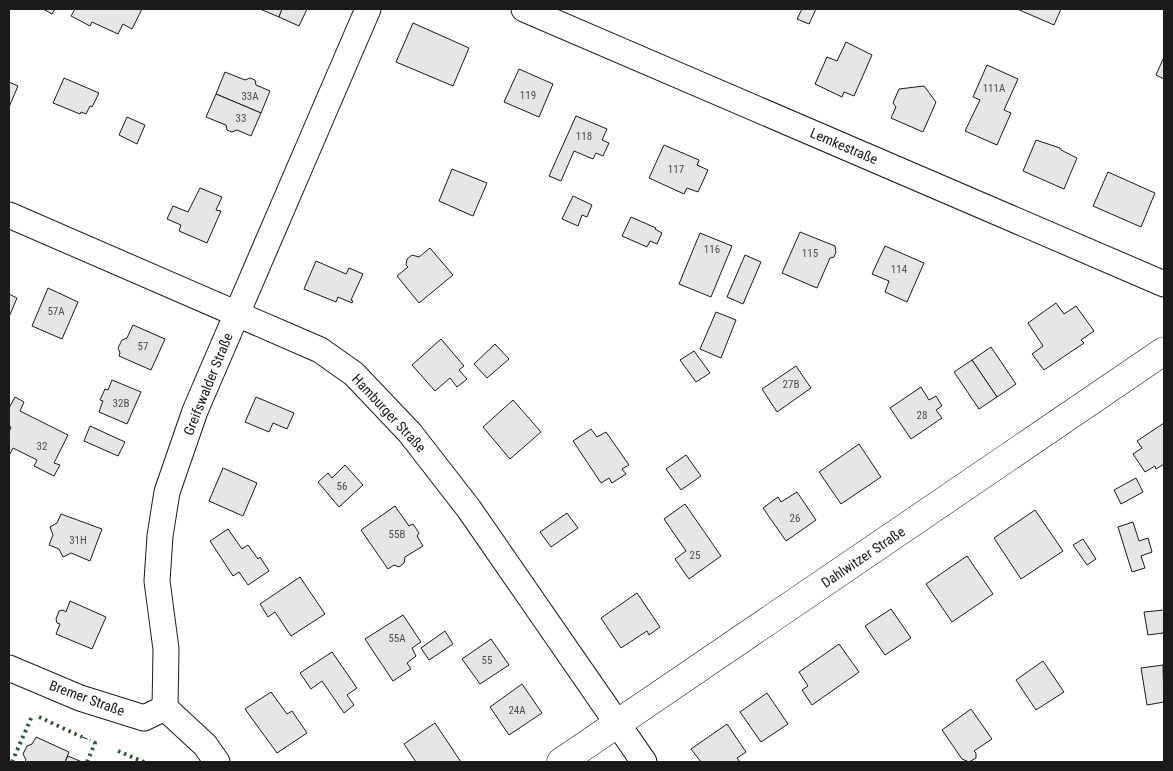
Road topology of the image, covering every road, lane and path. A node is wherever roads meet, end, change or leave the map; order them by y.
1 (368, 9) edge
2 (524, 9) edge
3 (9, 215) edge
4 (1164, 284) edge
5 (237, 314) junction
6 (1164, 351) edge
7 (9, 668) edge
8 (165, 708) junction
9 (617, 724) junction
10 (217, 762) edge
11 (561, 762) edge
12 (644, 762) edge

1 - 5 street, Greifswalder Straße
2 - 4 street, Lemkestraße
3 - 5 street, Hamburger Straße
5 - 8 street, Greifswalder Straße
5 - 9 street, Hamburger Straße
6 - 9 main road, Dahlwitzer Straße
7 - 8 street, Bremer Straße
8 - 10 street
9 - 11 main road, Dahlwitzer Straße
9 - 12 street, Hamburger Straße

